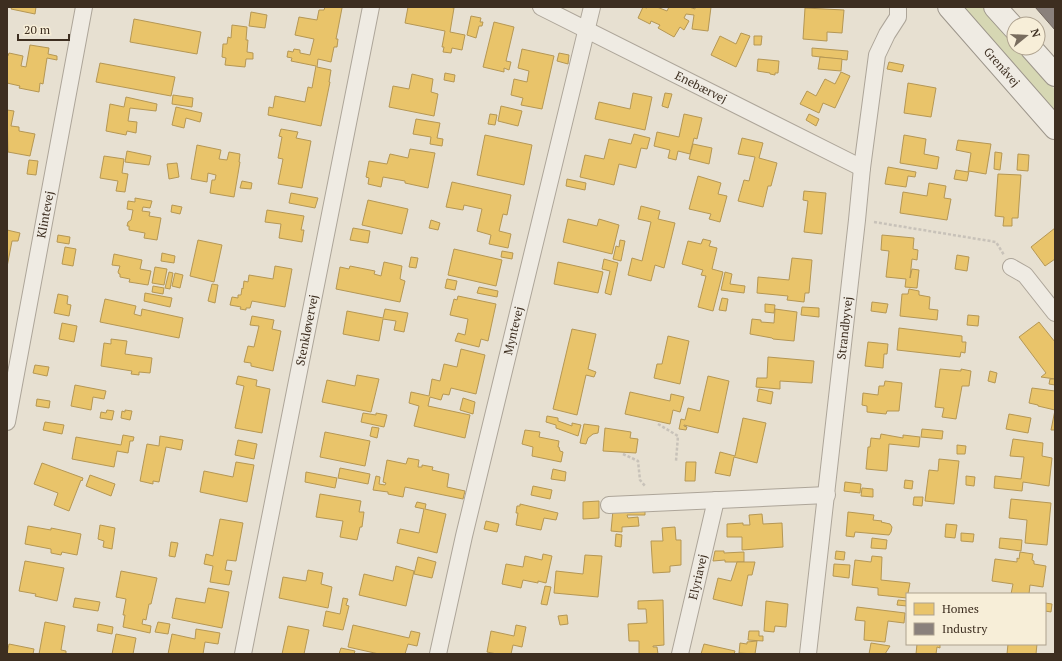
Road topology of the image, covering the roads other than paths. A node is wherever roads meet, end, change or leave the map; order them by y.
1 (84, 7) edge
2 (371, 7) edge
3 (541, 7) edge
4 (592, 7) edge
5 (898, 7) edge
6 (949, 7) edge
7 (995, 7) edge
8 (1006, 19) edge
9 (587, 30) junction
10 (1038, 56) edge
11 (1055, 75) edge
12 (1055, 128) edge
13 (862, 168) junction
14 (1011, 267) road end
15 (1055, 313) edge
16 (7, 422) edge
17 (827, 495) junction
18 (716, 500) junction
19 (609, 504) dead end
20 (243, 654) edge
21 (438, 654) edge
22 (680, 654) edge
23 (808, 654) edge

1 - 16 street, Klintevej
2 - 20 street, Stenkløvervej
3 - 9 street, Enebærvej
4 - 9 street, Myntevej
5 - 13 street, Strandbyvej
6 - 12 main road, Grenåvej
7 - 8 main road
9 - 13 street, Enebærvej
9 - 21 street, Myntevej
10 - 11 main road
13 - 17 street, Strandbyvej
14 - 15 street
17 - 18 street
17 - 23 street, Strandbyvej
18 - 19 street
18 - 22 street, Elyriavej

